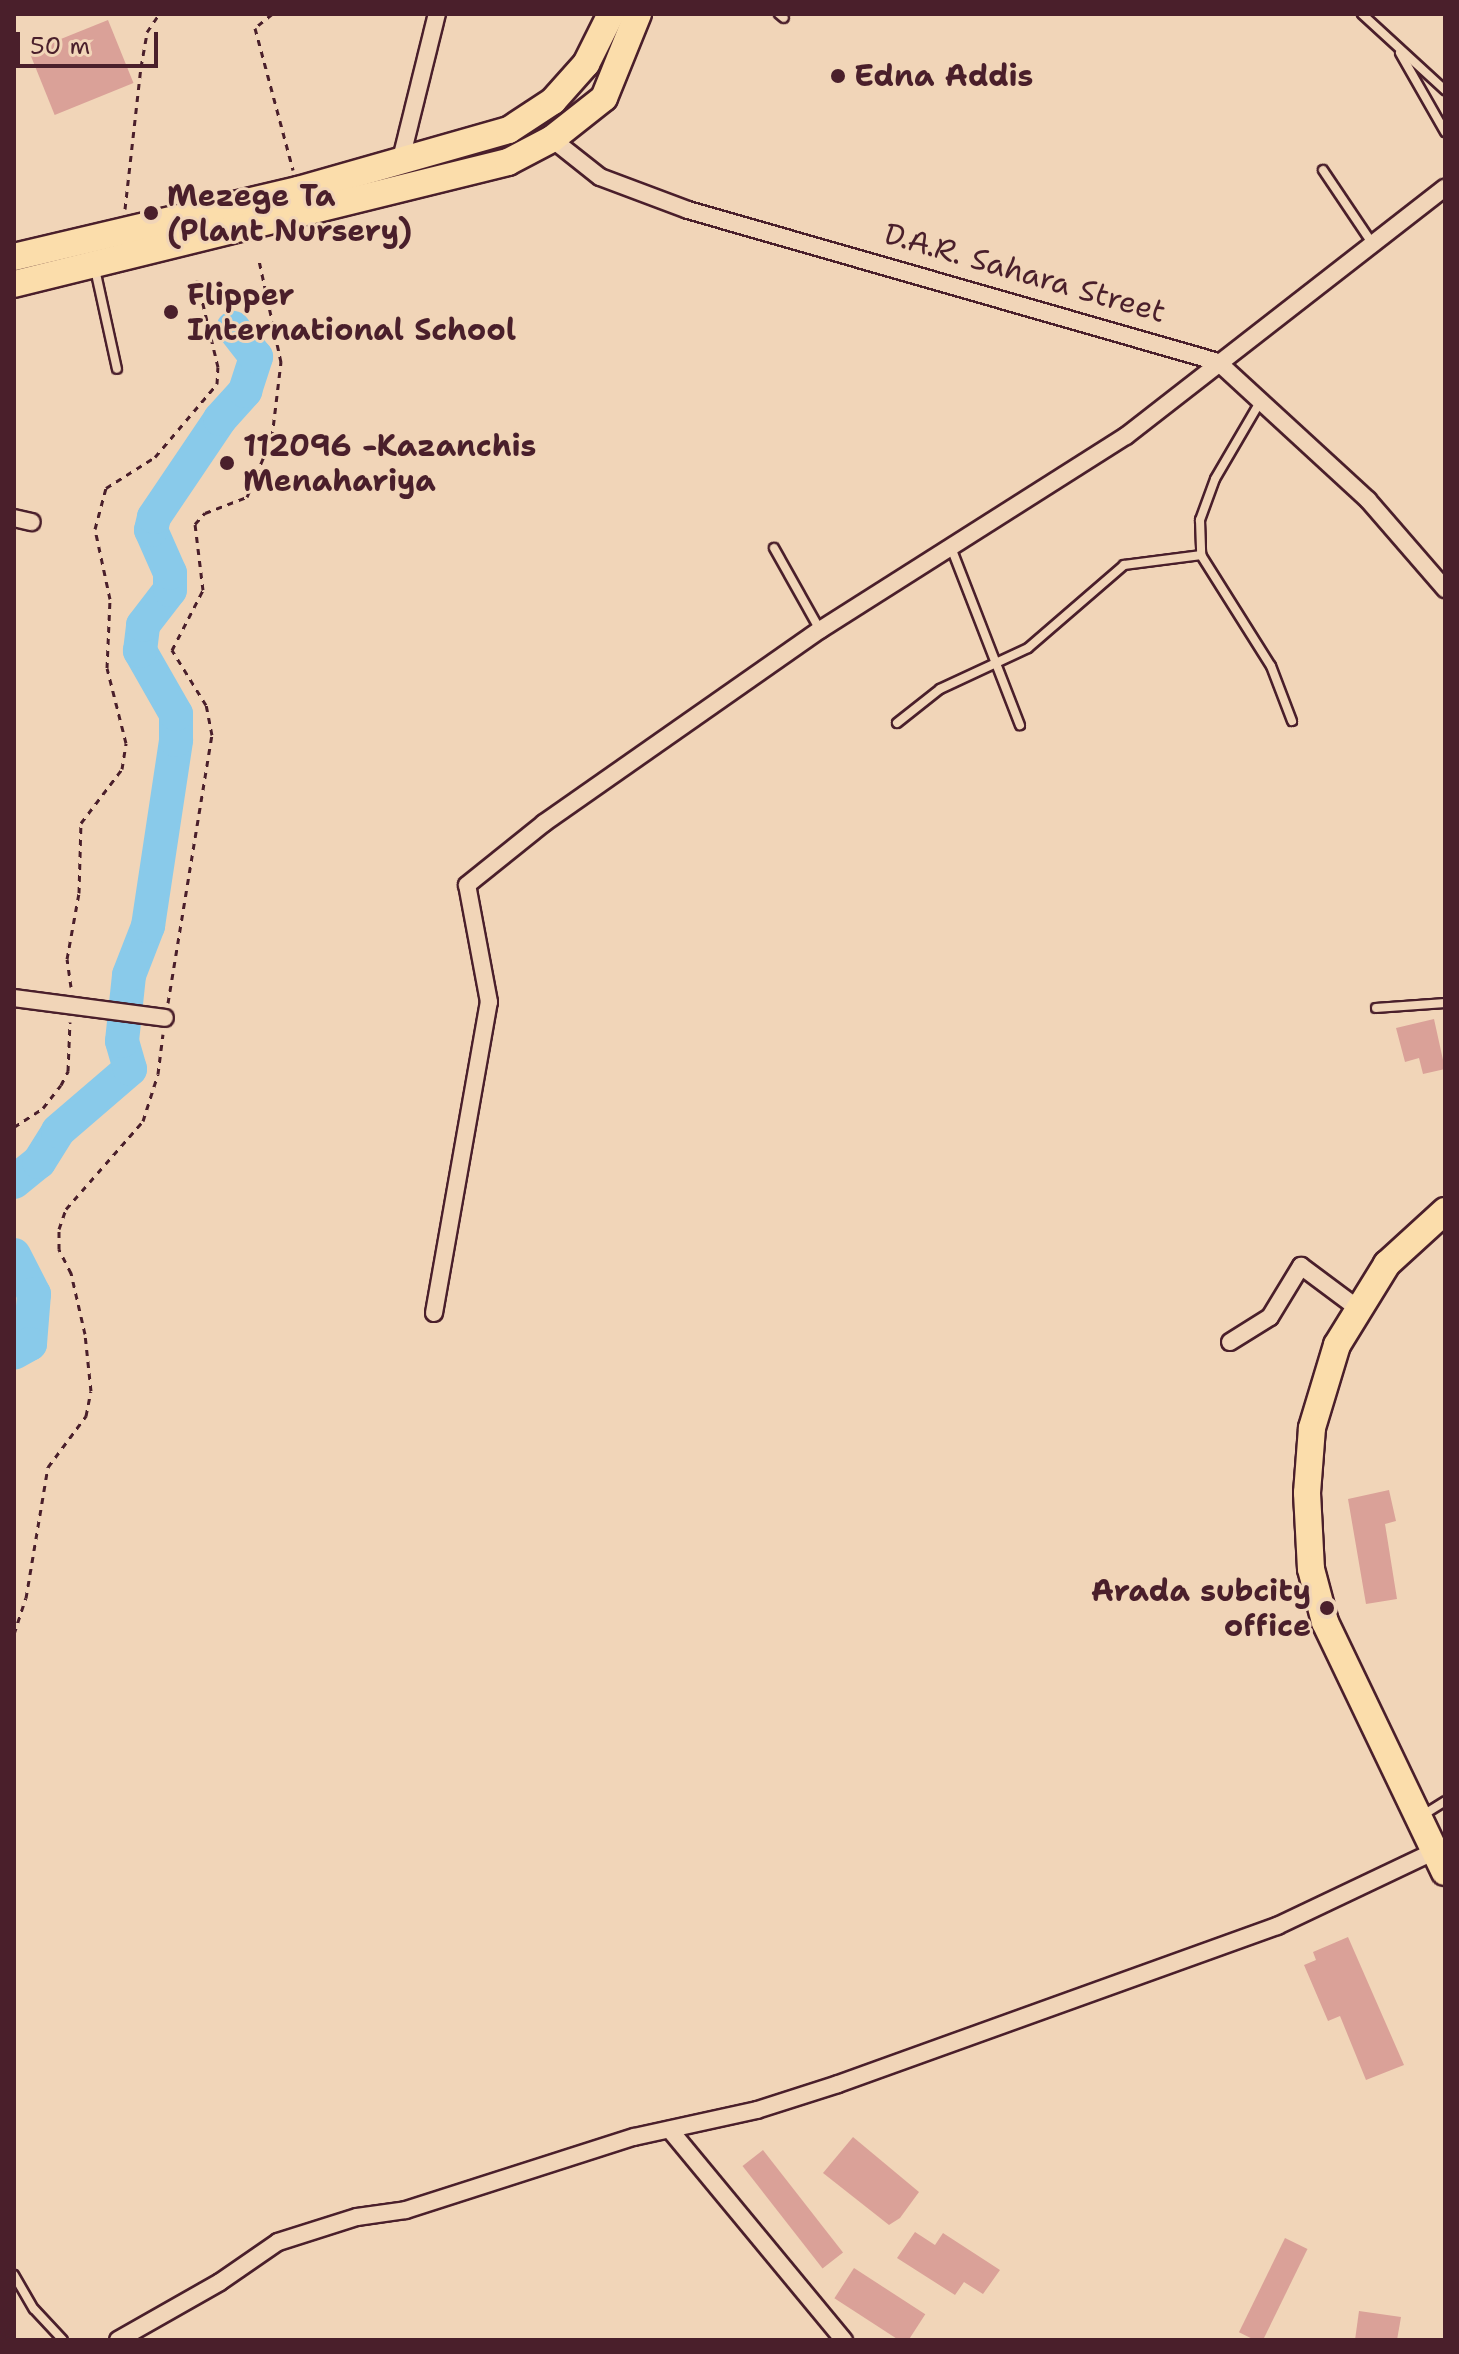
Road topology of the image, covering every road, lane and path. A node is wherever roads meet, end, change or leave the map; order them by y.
1 (159, 14) edge
2 (272, 14) edge
3 (437, 14) edge
4 (1362, 14) edge
5 (628, 16) edge
6 (1395, 44) junction
7 (1445, 90) edge
8 (1445, 132) edge
9 (552, 139) junction
10 (400, 163) junction
11 (1323, 170) dead end
12 (1445, 188) edge
13 (298, 190) junction
14 (127, 233) junction
15 (1374, 246) junction
16 (14, 257) edge
17 (259, 260) dead end
18 (95, 265) junction
19 (196, 275) dead end
20 (14, 284) edge
21 (1218, 362) junction
22 (117, 369) dead end
23 (1260, 402) junction
24 (14, 518) edge
25 (32, 522) dead end
26 (774, 548) dead end
27 (952, 550) junction
28 (1201, 555) junction
29 (1445, 589) edge
30 (820, 630) junction
31 (998, 660) junction
32 (1292, 721) dead end
33 (897, 723) dead end
34 (1020, 725) dead end
35 (14, 998) edge
36 (1445, 1003) edge
37 (73, 1006) junction
38 (1376, 1008) dead end
39 (165, 1018) junction
40 (14, 1127) edge
41 (1445, 1211) edge
42 (1356, 1307) junction
43 (434, 1313) dead end
44 (1230, 1342) dead end
45 (14, 1634) edge
46 (1445, 1801) edge
47 (1419, 1818) junction
48 (1440, 1862) edge
49 (670, 2130) junction
50 (14, 2275) edge
51 (63, 2340) edge
52 (118, 2340) edge
53 (844, 2340) edge

1 - 14 path
2 - 13 path
3 - 10 street
4 - 6 lane
5 - 9 main road
5 - 10 main road
6 - 7 lane
6 - 8 lane
9 - 18 main road
9 - 21 street, D.A.R. Sahara Street
10 - 13 main road
11 - 15 lane
12 - 15 street
13 - 14 main road
14 - 16 main road
15 - 21 street
17 - 39 path
18 - 20 main road
18 - 22 lane
19 - 37 path
21 - 23 street
21 - 27 street
23 - 28 lane
23 - 29 street
24 - 25 street
26 - 30 lane
27 - 30 street
27 - 31 lane
28 - 31 lane
28 - 32 lane
30 - 43 street
31 - 33 lane
31 - 34 lane
35 - 37 street
36 - 38 lane
37 - 39 street
37 - 40 path
39 - 45 path
41 - 42 main road
42 - 44 street
42 - 47 main road
46 - 47 lane
47 - 48 main road
48 - 49 street
49 - 52 street
49 - 53 street
50 - 51 lane

